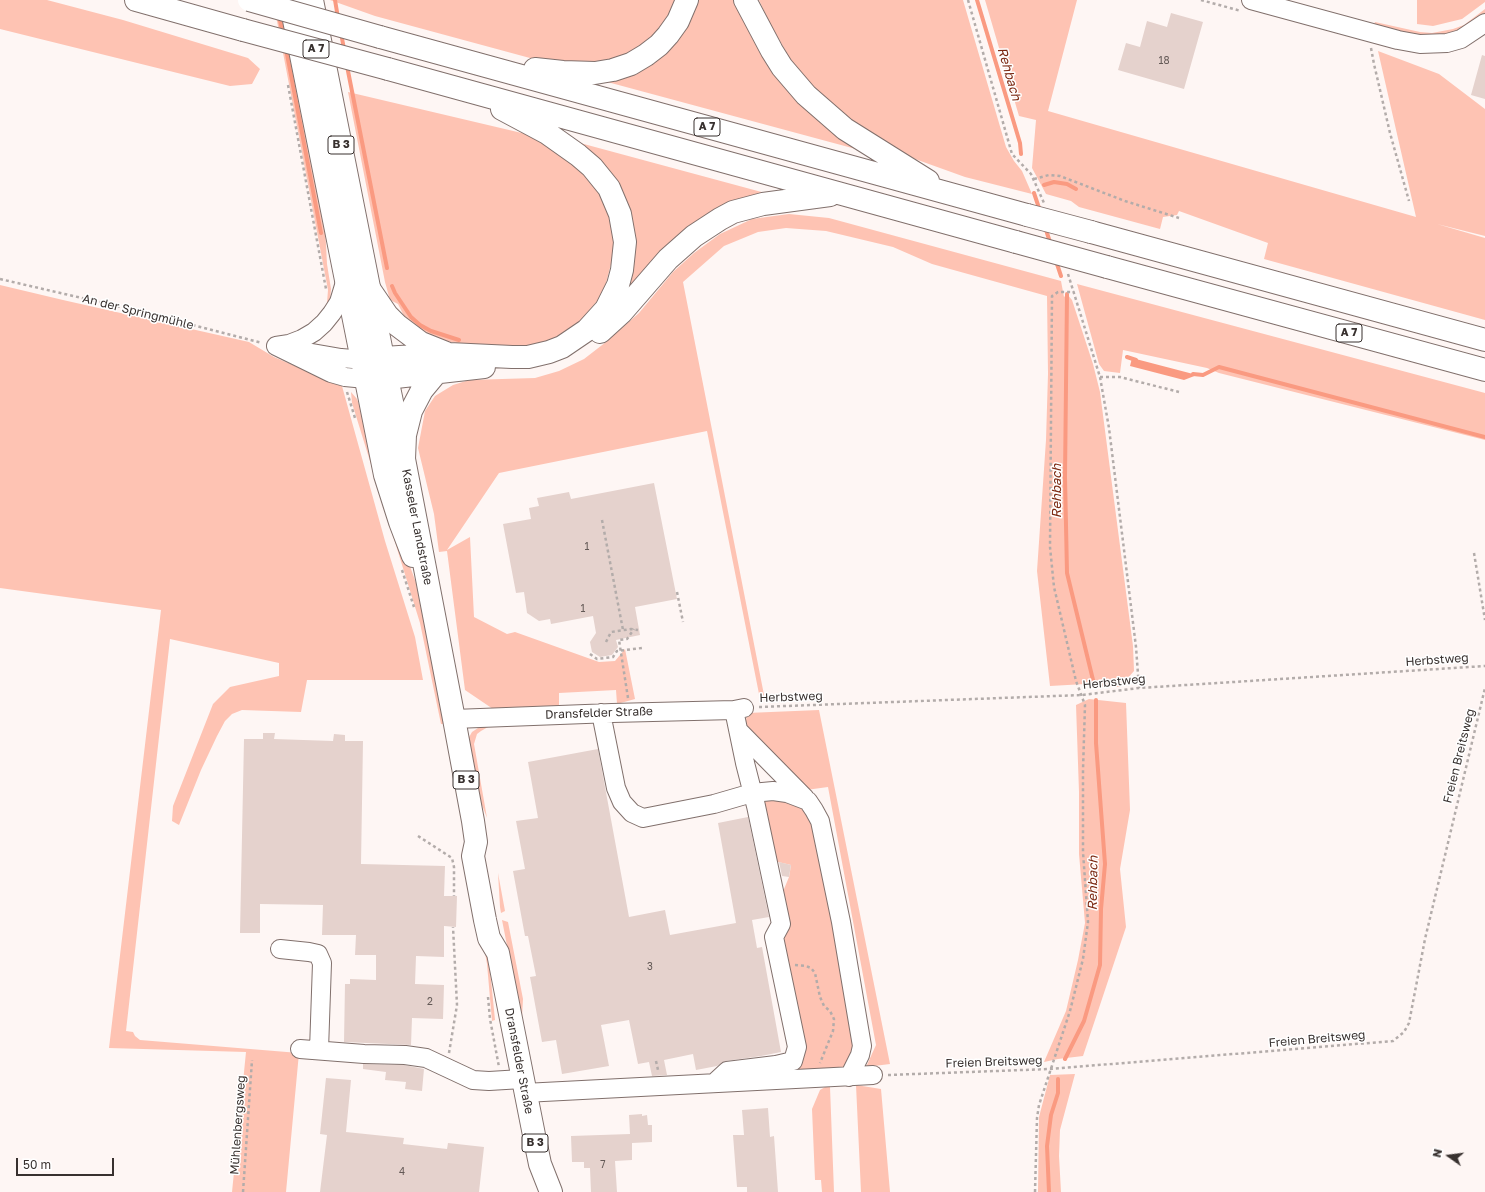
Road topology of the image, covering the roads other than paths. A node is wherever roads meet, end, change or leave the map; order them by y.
1 (136, 0) edge
2 (249, 0) edge
3 (290, 0) edge
4 (312, 0) edge
5 (687, 0) edge
6 (745, 0) edge
7 (1251, 0) edge
8 (1485, 24) edge
9 (466, 61) junction
10 (467, 91) junction
11 (842, 193) junction
12 (948, 193) junction
13 (346, 277) junction
14 (370, 290) junction
15 (1485, 340) edge
16 (443, 363) junction
17 (374, 368) junction
18 (1485, 370) edge
19 (404, 459) junction
20 (430, 596) junction
21 (601, 713) junction
22 (454, 719) junction
23 (738, 730) junction
24 (752, 793) junction
25 (808, 801) junction
26 (280, 949) dead end
27 (300, 1049) dead end
28 (319, 1050) junction
29 (873, 1075) road end
30 (721, 1077) junction
31 (848, 1077) junction
32 (517, 1084) junction
33 (551, 1192) edge

1 - 10 main road, A 7, bridge
2 - 9 main road, A 7, bridge
3 - 13 main road, Kasseler Landstraße / B 3
4 - 14 main road, Kasseler Landstraße / B 3
5 - 9 main road
6 - 12 main road
7 - 8 street
9 - 12 main road, A 7
10 - 11 main road, A 7
10 - 16 main road
11 - 16 main road
11 - 18 main road, A 7, bridge
12 - 15 main road, A 7, bridge
13 - 17 main road, Kasseler Landstraße / B 3
13 - 17 street
14 - 16 main road
14 - 17 main road, Kasseler Landstraße / B 3
16 - 17 main road
16 - 19 main road
17 - 19 main road, Kasseler Landstraße / B 3
17 - 20 main road, Kasseler Landstraße / B 3
19 - 20 main road, Kasseler Landstraße / B 3
20 - 22 main road, Dransfelder Straße / B 3
21 - 22 street, Dransfelder Straße
21 - 23 street, Dransfelder Straße
21 - 24 street
22 - 32 main road, Dransfelder Straße / B 3
23 - 24 street
23 - 25 street
24 - 25 street
24 - 30 street
25 - 31 street
26 - 28 street
27 - 28 street
28 - 32 street
29 - 31 street
30 - 31 street
30 - 32 street
32 - 33 main road, Dransfelder Straße / B 3

